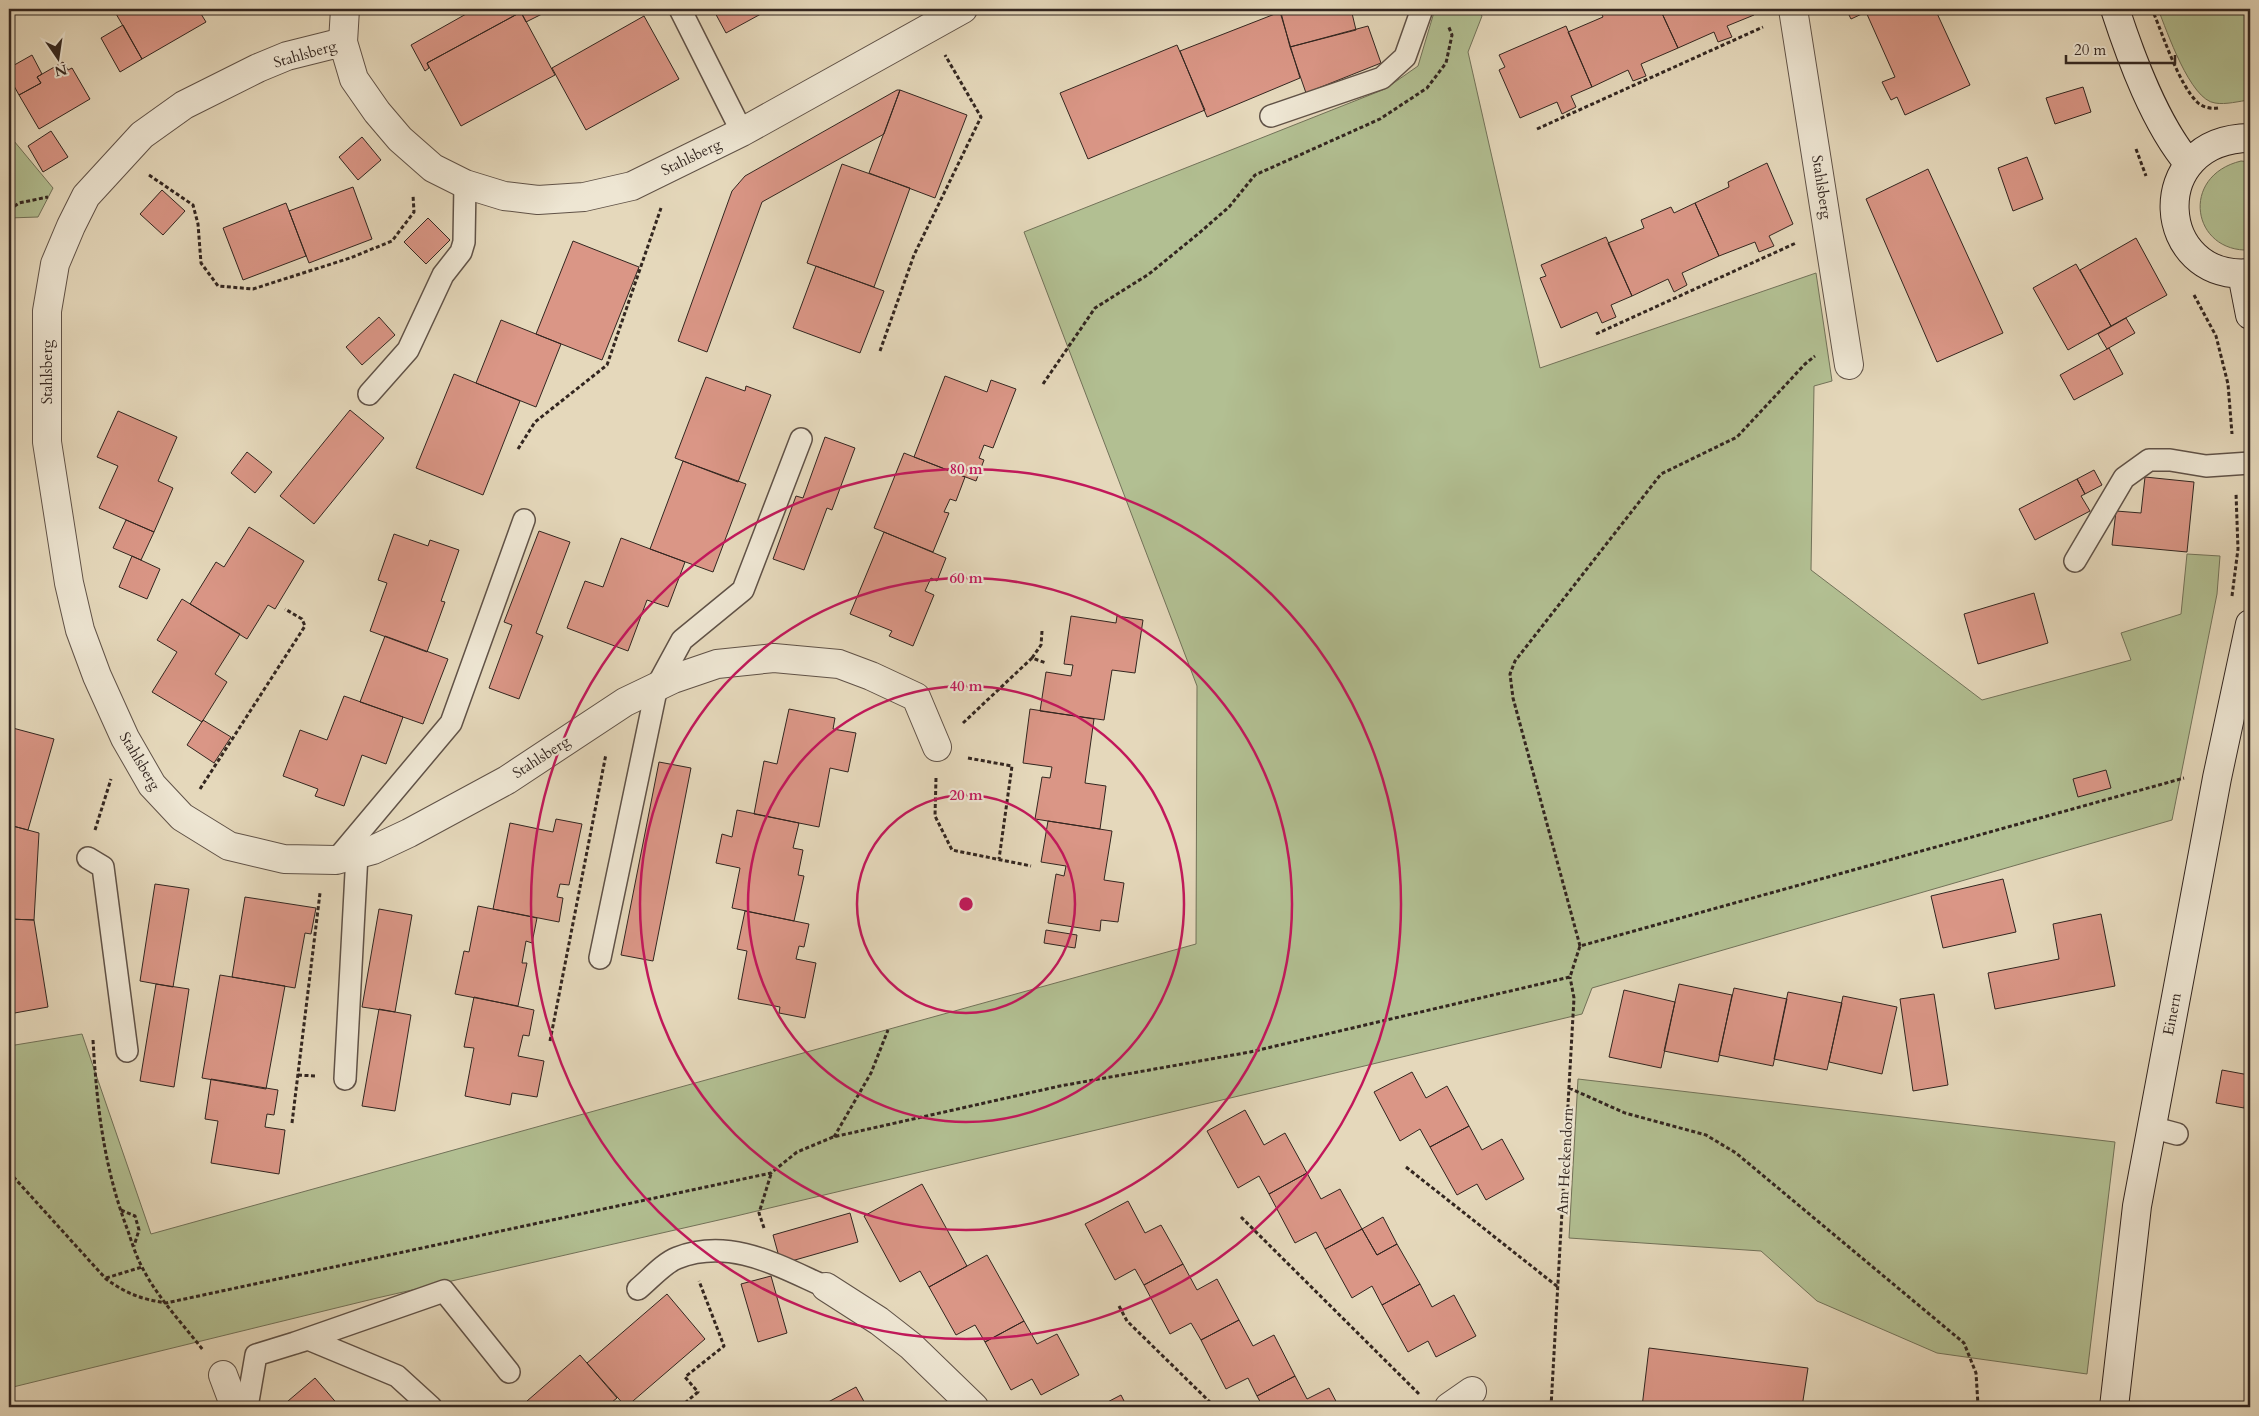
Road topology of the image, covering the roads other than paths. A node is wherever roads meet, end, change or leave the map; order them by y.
1 (345, 9) edge
2 (680, 9) edge
3 (963, 9) edge
4 (1422, 9) edge
5 (2115, 9) edge
6 (1793, 11) edge
7 (343, 42) junction
8 (1271, 116) dead end
9 (742, 132) junction
10 (2250, 138) edge
11 (2188, 164) junction
12 (465, 184) junction
13 (2246, 274) edge
14 (2250, 315) edge
15 (1849, 366) dead end
16 (369, 394) dead end
17 (802, 439) dead end
18 (2242, 464) edge
19 (524, 520) dead end
20 (2075, 561) dead end
21 (2250, 624) edge
22 (657, 686) junction
23 (937, 747) road end
24 (88, 858) dead end
25 (339, 858) junction
26 (600, 958) dead end
27 (127, 1051) dead end
28 (345, 1079) dead end
29 (2151, 1127) junction
30 (2177, 1134) dead end
31 (826, 1288) joint
32 (638, 1289) dead end
33 (296, 1343) junction
34 (510, 1372) dead end
35 (223, 1375) road end
36 (1472, 1391) dead end
37 (1437, 1404) edge
38 (235, 1407) edge
39 (247, 1407) edge
40 (431, 1407) edge
41 (974, 1407) edge
42 (2114, 1407) edge

1 - 7 street, Stahlsberg
2 - 9 lane
3 - 9 street, Stahlsberg
4 - 8 lane
5 - 11 street
6 - 15 street, Stahlsberg
7 - 12 street, Stahlsberg
7 - 25 street, Stahlsberg
9 - 12 street, Stahlsberg
10 - 11 street
11 - 13 street
12 - 16 lane
13 - 14 street
17 - 22 lane
18 - 20 lane
19 - 25 lane
21 - 29 street, Einern
22 - 23 street, Stahlsberg
22 - 25 street, Stahlsberg
22 - 26 lane
24 - 27 lane
25 - 28 lane
29 - 30 lane
29 - 42 street, Einern
31 - 32 lane
31 - 41 street
33 - 34 lane
33 - 39 lane
33 - 40 lane
35 - 38 street
36 - 37 street

